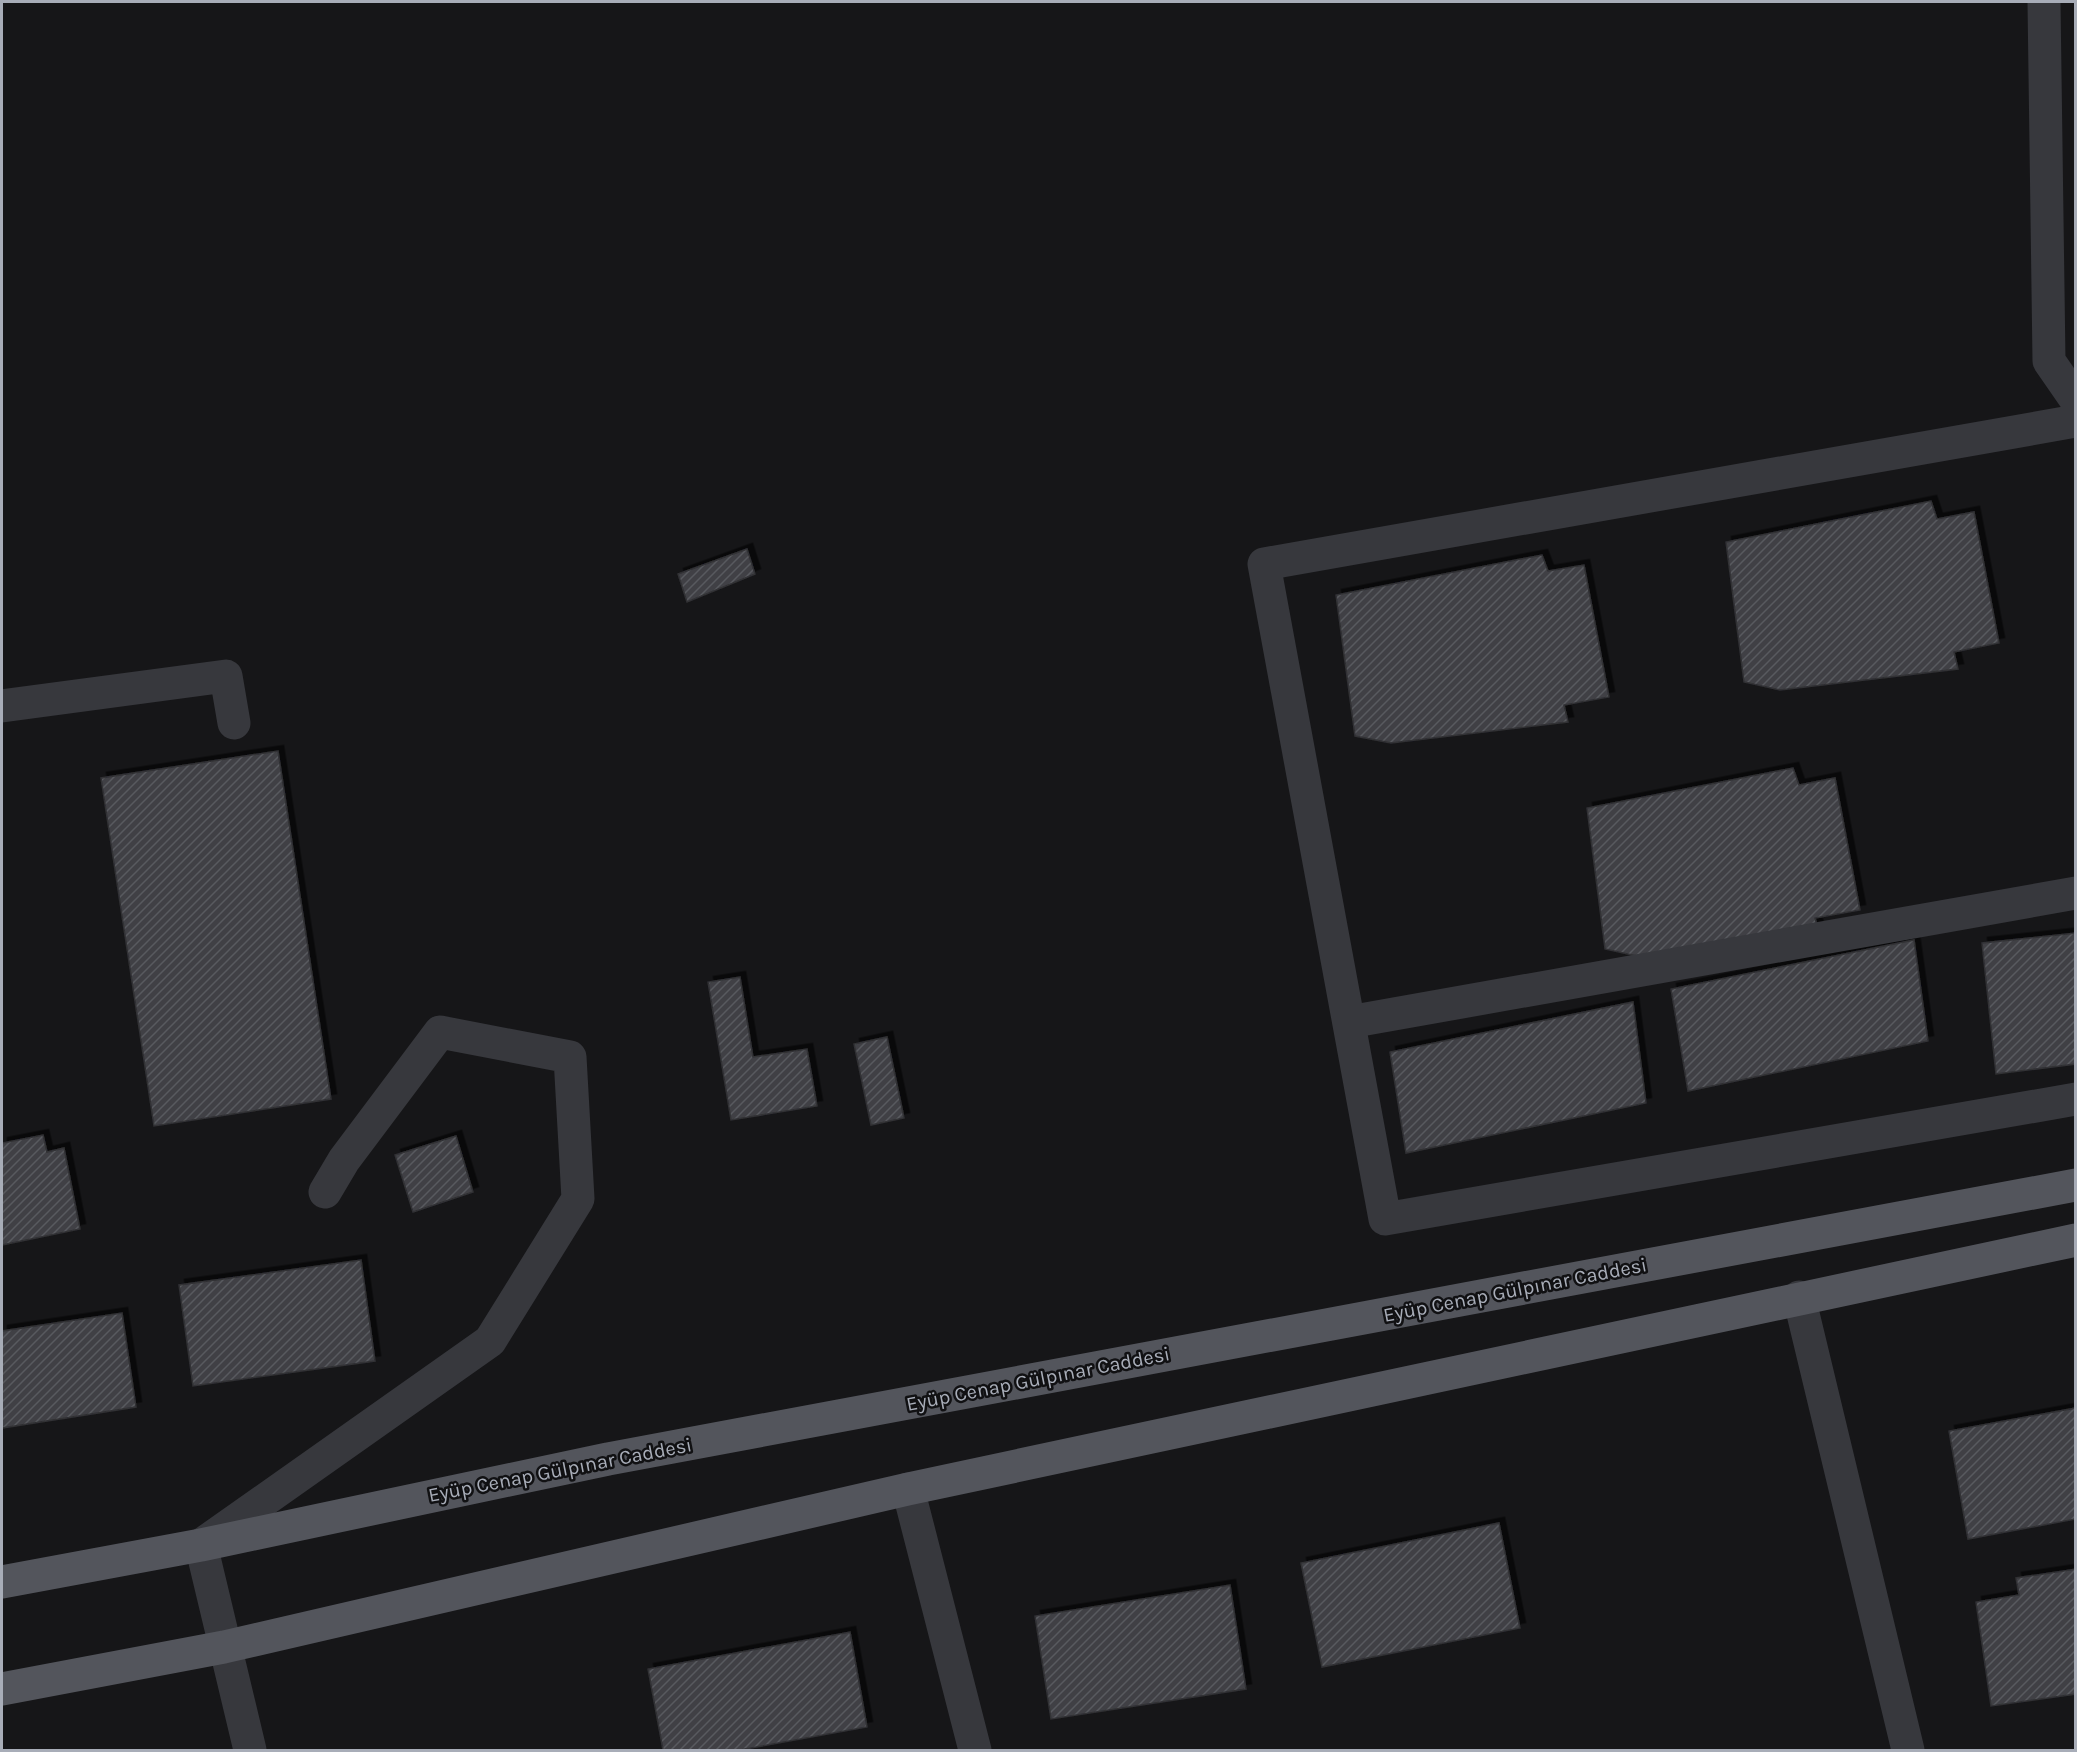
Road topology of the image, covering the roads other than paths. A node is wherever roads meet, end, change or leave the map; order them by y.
1 (2044, 2) edge
2 (2076, 400) edge
3 (2076, 421) edge
4 (2, 706) edge
5 (234, 723) dead end
6 (2076, 893) edge
7 (1349, 1022) junction
8 (2076, 1099) edge
9 (2076, 1185) edge
10 (325, 1192) dead end
11 (2076, 1240) edge
12 (1799, 1297) junction
13 (908, 1489) junction
14 (201, 1545) junction
15 (2, 1582) edge
16 (224, 1647) junction
17 (2, 1689) edge
18 (250, 1750) edge
19 (975, 1750) edge
20 (1908, 1750) edge

1 - 2 street
3 - 7 street
4 - 5 street
6 - 7 street
7 - 8 street
9 - 14 main road, Eyüp Cenap Gülpınar Caddesi
10 - 14 street
11 - 12 main road
12 - 13 main road
12 - 20 street
13 - 16 main road
13 - 19 street
14 - 15 main road, Eyüp Cenap Gülpınar Caddesi
14 - 16 street
16 - 17 main road
16 - 18 street

